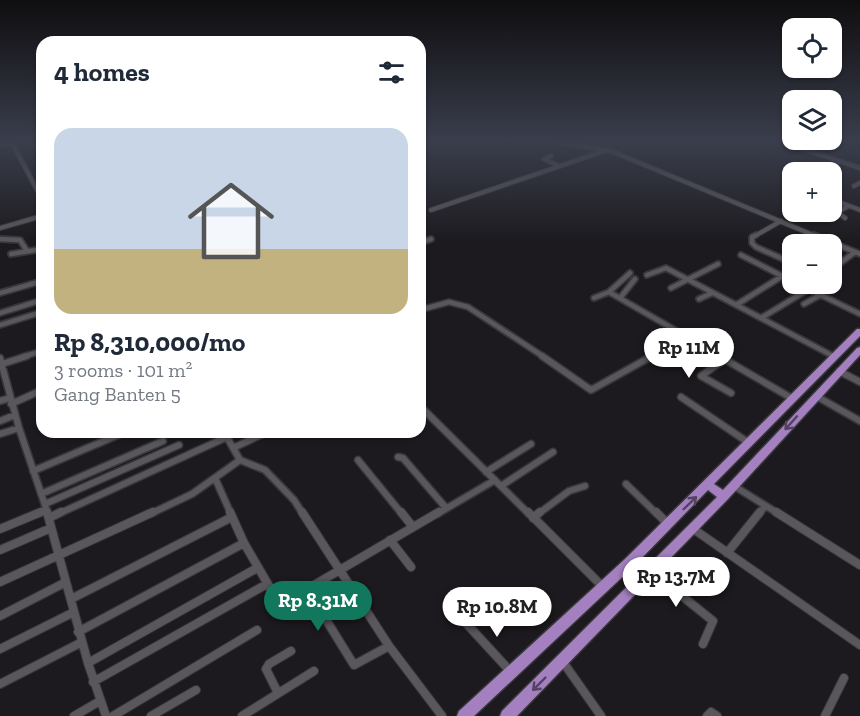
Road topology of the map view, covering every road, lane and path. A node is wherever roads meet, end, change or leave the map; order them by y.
1 (532, 175) edge
2 (668, 175) edge
3 (860, 183) edge
4 (854, 186) dead end
5 (842, 203) edge
6 (849, 206) junction
7 (431, 210) dead end
8 (860, 210) edge
9 (36, 218) edge
10 (845, 218) dead end
11 (780, 221) junction
12 (0, 228) edge
13 (0, 239) edge
14 (430, 239) dead end
15 (426, 241) edge
16 (36, 250) edge
17 (27, 251) junction
18 (857, 253) edge
19 (11, 254) dead end
20 (741, 255) dead end
21 (782, 258) edge
22 (842, 263) edge
23 (718, 264) dead end
24 (630, 273) dead end
25 (647, 276) dead end
26 (782, 276) edge
27 (782, 277) edge
28 (621, 279) junction
29 (688, 280) junction
30 (36, 283) edge
31 (671, 288) dead end
32 (609, 292) junction
33 (712, 292) junction
34 (0, 293) edge
35 (801, 294) edge
36 (820, 295) joint
37 (594, 298) dead end
38 (621, 298) junction
39 (699, 299) dead end
40 (36, 302) edge
41 (804, 304) dead end
42 (736, 305) junction
43 (426, 308) edge
44 (0, 313) edge
45 (36, 314) edge
46 (860, 314) edge
47 (761, 318) junction
48 (0, 325) edge
49 (860, 331) edge
50 (860, 350) edge
51 (36, 353) edge
52 (652, 356) dead end
53 (833, 356) junction
54 (726, 359) junction
55 (1, 366) edge
56 (839, 371) junction
57 (860, 381) edge
58 (36, 392) edge
59 (731, 393) dead end
60 (816, 396) junction
61 (681, 398) dead end
62 (793, 399) junction
63 (0, 401) edge
64 (11, 401) junction
65 (426, 411) edge
66 (15, 415) junction
67 (0, 421) edge
68 (860, 421) edge
69 (19, 428) junction
70 (0, 434) edge
71 (110, 438) edge
72 (219, 438) edge
73 (227, 438) edge
74 (254, 438) edge
75 (163, 441) dead end
76 (749, 443) junction
77 (531, 444) dead end
78 (179, 445) dead end
79 (233, 448) junction
80 (553, 453) dead end
81 (153, 456) junction
82 (398, 457) dead end
83 (240, 460) junction
84 (358, 460) dead end
85 (33, 468) junction
86 (158, 469) junction
87 (486, 472) junction
88 (215, 478) junction
89 (495, 480) junction
90 (626, 484) dead end
91 (708, 485) junction
92 (501, 486) junction
93 (585, 486) dead end
94 (734, 486) junction
95 (41, 494) junction
96 (724, 496) junction
97 (765, 506) junction
98 (446, 508) junction
99 (47, 510) junction
100 (232, 518) junction
101 (533, 518) junction
102 (668, 524) junction
103 (413, 527) junction
104 (51, 528) junction
105 (692, 528) junction
106 (0, 529) edge
107 (390, 540) junction
108 (244, 543) junction
109 (0, 550) edge
110 (727, 553) junction
111 (58, 556) junction
112 (860, 565) edge
113 (411, 567) dead end
114 (257, 568) junction
115 (650, 570) junction
116 (340, 571) junction
117 (0, 582) edge
118 (66, 582) junction
119 (267, 584) junction
120 (603, 587) junction
121 (307, 589) junction
122 (71, 599) junction
123 (74, 612) junction
124 (0, 616) edge
125 (465, 622) dead end
126 (257, 630) dead end
127 (78, 632) junction
128 (82, 642) junction
129 (703, 644) dead end
130 (860, 645) edge
131 (389, 646) junction
132 (0, 649) edge
133 (291, 651) dead end
134 (562, 661) junction
135 (88, 663) junction
136 (314, 671) dead end
137 (510, 671) junction
138 (844, 678) dead end
139 (93, 682) junction
140 (0, 684) edge
141 (196, 690) dead end
142 (278, 693) junction
143 (100, 701) junction
144 (75, 716) edge
145 (106, 716) edge
146 (113, 716) edge
147 (152, 716) edge
148 (242, 716) edge
149 (442, 716) edge
150 (464, 716) edge
151 (507, 716) edge
152 (602, 716) edge
153 (707, 716) edge
154 (717, 716) edge
155 (825, 716) edge

1 - 7 street
2 - 11 street
3 - 4 street
5 - 6 street
6 - 8 street
6 - 10 street
9 - 12 street
11 - 18 street
11 - 21 street
13 - 17 street
14 - 15 street
16 - 17 street
17 - 19 street
18 - 22 street
20 - 26 street
23 - 29 street
24 - 28 street
25 - 29 street
27 - 42 street
28 - 32 street
28 - 38 street
29 - 31 street
29 - 33 street
30 - 34 street
32 - 37 street
32 - 38 street
33 - 39 street
33 - 42 street
35 - 47 street
36 - 41 street
36 - 46 street
38 - 54 street
40 - 44 street
42 - 47 street
43 - 52 street
45 - 48 street
47 - 53 street
49 - 53 highway
50 - 56 highway
51 - 55 street
53 - 62 highway
54 - 59 street
54 - 62 street
55 - 64 street
56 - 57 street
56 - 60 highway
58 - 64 street
60 - 68 street
60 -> 94 highway
61 - 76 street
62 - 76 highway
63 - 64 street
64 - 66 street
65 - 87 street
66 - 67 street
66 - 69 street
69 - 70 street
69 - 85 street
71 - 85 street
72 - 86 street
73 - 79 street
74 - 79 street
75 - 95 street
76 - 91 highway
77 - 87 street
78 - 81 street
79 - 83 street
80 - 92 street
81 - 86 street
81 - 99 street
82 - 98 street
83 - 88 street
83 - 116 street
84 - 103 street
85 - 95 street
86 - 99 street
87 - 89 street
88 - 100 street
88 - 111 street
89 - 92 street
89 - 98 street
90 - 102 street
91 - 96 highway
102 -> 91 highway
92 - 101 street
93 - 101 street
94 - 96 highway
94 - 97 street
95 - 99 street
96 - 105 highway
97 - 110 street
97 - 112 street
98 - 103 street
99 - 104 street
99 - 106 street
100 - 108 street
100 - 122 street
101 - 120 street
102 - 120 highway
103 - 107 street
104 - 109 street
104 - 111 street
105 - 110 street
105 - 115 highway
107 - 113 street
107 - 116 street
108 - 114 street
108 - 127 street
110 - 130 street
111 - 117 street
111 - 118 street
114 - 119 street
114 - 135 street
115 - 129 street
115 - 134 highway
116 - 121 street
116 - 131 street
118 - 122 street
118 - 124 street
119 - 121 street
119 - 139 street
120 - 137 highway
121 - 131 street
122 - 123 street
123 - 127 street
123 - 132 street
125 - 137 street
126 - 146 street
127 - 128 street
128 - 135 street
128 - 140 street
131 - 149 street
133 - 142 street
134 -> 151 highway
134 - 152 street
135 - 139 street
136 - 142 street
137 - 150 highway
138 - 155 street
139 - 143 street
141 - 147 street
142 - 148 street
143 - 144 street
143 - 145 street
153 - 154 street

